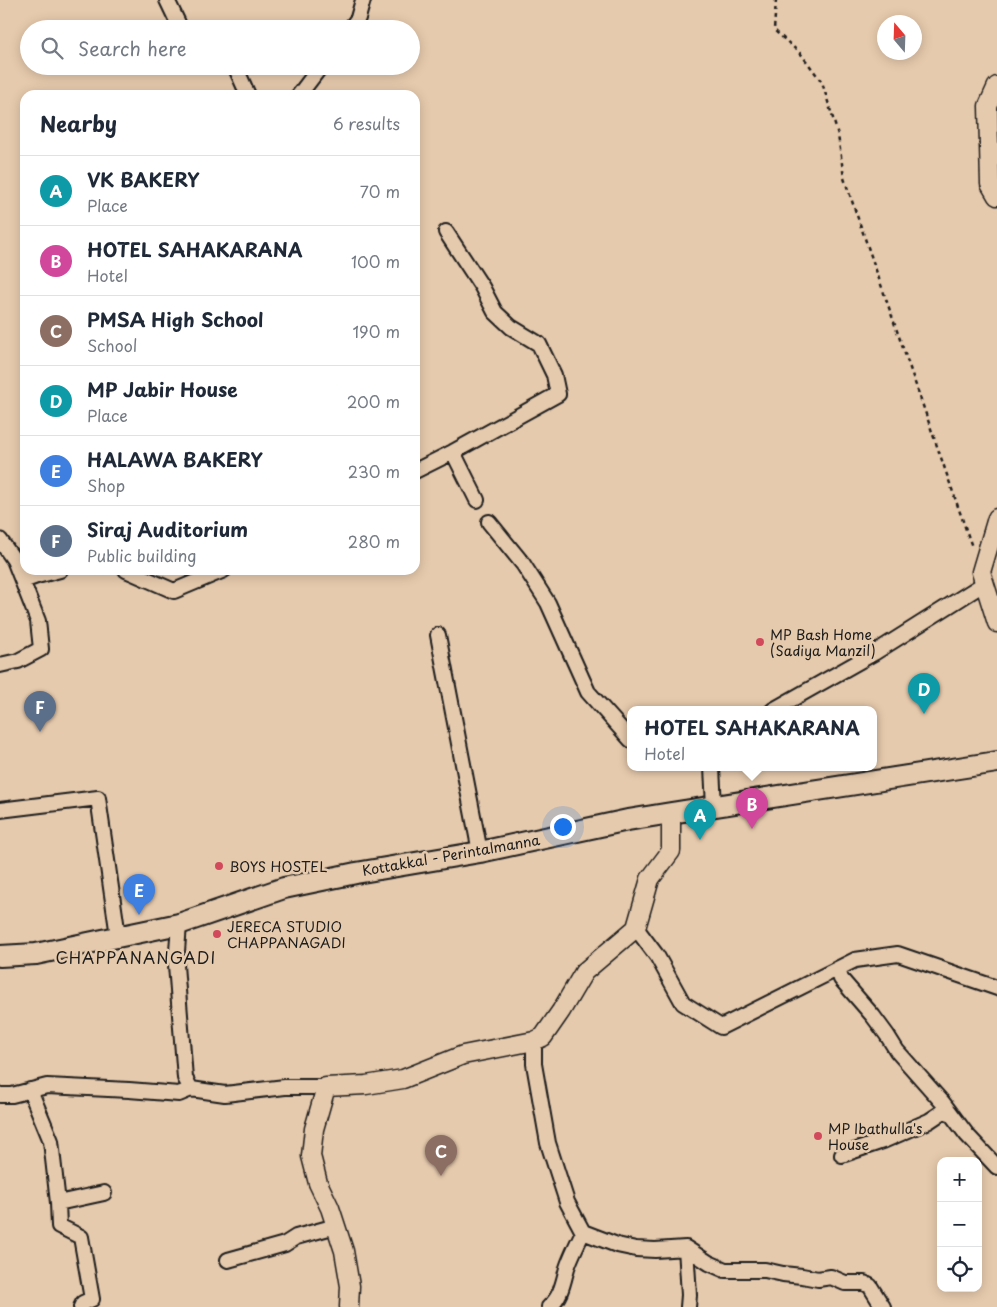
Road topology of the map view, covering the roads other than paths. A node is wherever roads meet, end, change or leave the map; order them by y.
1 (167, 0) edge
2 (363, 0) edge
3 (177, 20) edge
4 (357, 20) edge
5 (239, 75) edge
6 (314, 75) edge
7 (997, 86) edge
8 (246, 90) edge
9 (303, 90) edge
10 (997, 196) edge
11 (446, 232) dead end
12 (453, 452) junction
13 (420, 468) edge
14 (477, 500) dead end
15 (997, 518) edge
16 (489, 522) dead end
17 (0, 540) edge
18 (20, 574) edge
19 (20, 575) edge
20 (41, 575) edge
21 (137, 575) edge
22 (212, 575) edge
23 (983, 578) junction
24 (23, 581) junction
25 (997, 622) edge
26 (438, 635) dead end
27 (0, 665) edge
28 (780, 706) edge
29 (627, 736) edge
30 (997, 762) edge
31 (712, 771) edge
32 (714, 806) junction
33 (0, 810) edge
34 (671, 812) junction
35 (480, 852) junction
36 (179, 924) junction
37 (636, 928) junction
38 (118, 936) junction
39 (0, 956) edge
40 (838, 969) junction
41 (997, 988) edge
42 (534, 1041) junction
43 (326, 1087) junction
44 (192, 1089) junction
45 (30, 1090) junction
46 (0, 1095) edge
47 (947, 1109) junction
48 (842, 1155) dead end
49 (997, 1167) edge
50 (104, 1192) dead end
51 (58, 1202) junction
52 (336, 1226) junction
53 (583, 1232) junction
54 (686, 1248) junction
55 (228, 1260) dead end
56 (81, 1307) edge
57 (349, 1307) edge
58 (549, 1307) edge
59 (688, 1307) edge
60 (883, 1307) edge

1 - 3 street
2 - 4 street
5 - 8 street
6 - 9 street
7 - 10 street
11 - 12 street
12 - 13 street
12 - 14 street
15 - 23 street
16 - 29 street
17 - 18 street
19 - 24 street
20 - 24 street
21 - 22 street
23 - 25 street
23 - 28 street
24 - 27 street
26 - 35 street
30 - 32 main road, Kottakkal - Perintalmanna
31 - 32 street
32 - 34 main road, Kottakkal - Perintalmanna
33 - 38 street
34 - 35 main road, Kottakkal - Perintalmanna
34 - 37 street
35 - 36 main road, Kottakkal - Perintalmanna
36 - 38 main road, Kottakkal - Perintalmanna
36 - 44 street
37 - 40 street
37 - 42 street
38 - 39 main road, Kottakkal - Perintalmanna
40 - 41 street
40 - 47 street
42 - 43 street
42 - 53 street
43 - 44 street
43 - 52 street
44 - 45 street
45 - 46 street
45 - 51 street
47 - 48 street
47 - 49 street
50 - 51 street
51 - 56 street
52 - 55 street
52 - 57 street
53 - 54 street
53 - 58 street
54 - 59 street
54 - 60 street

